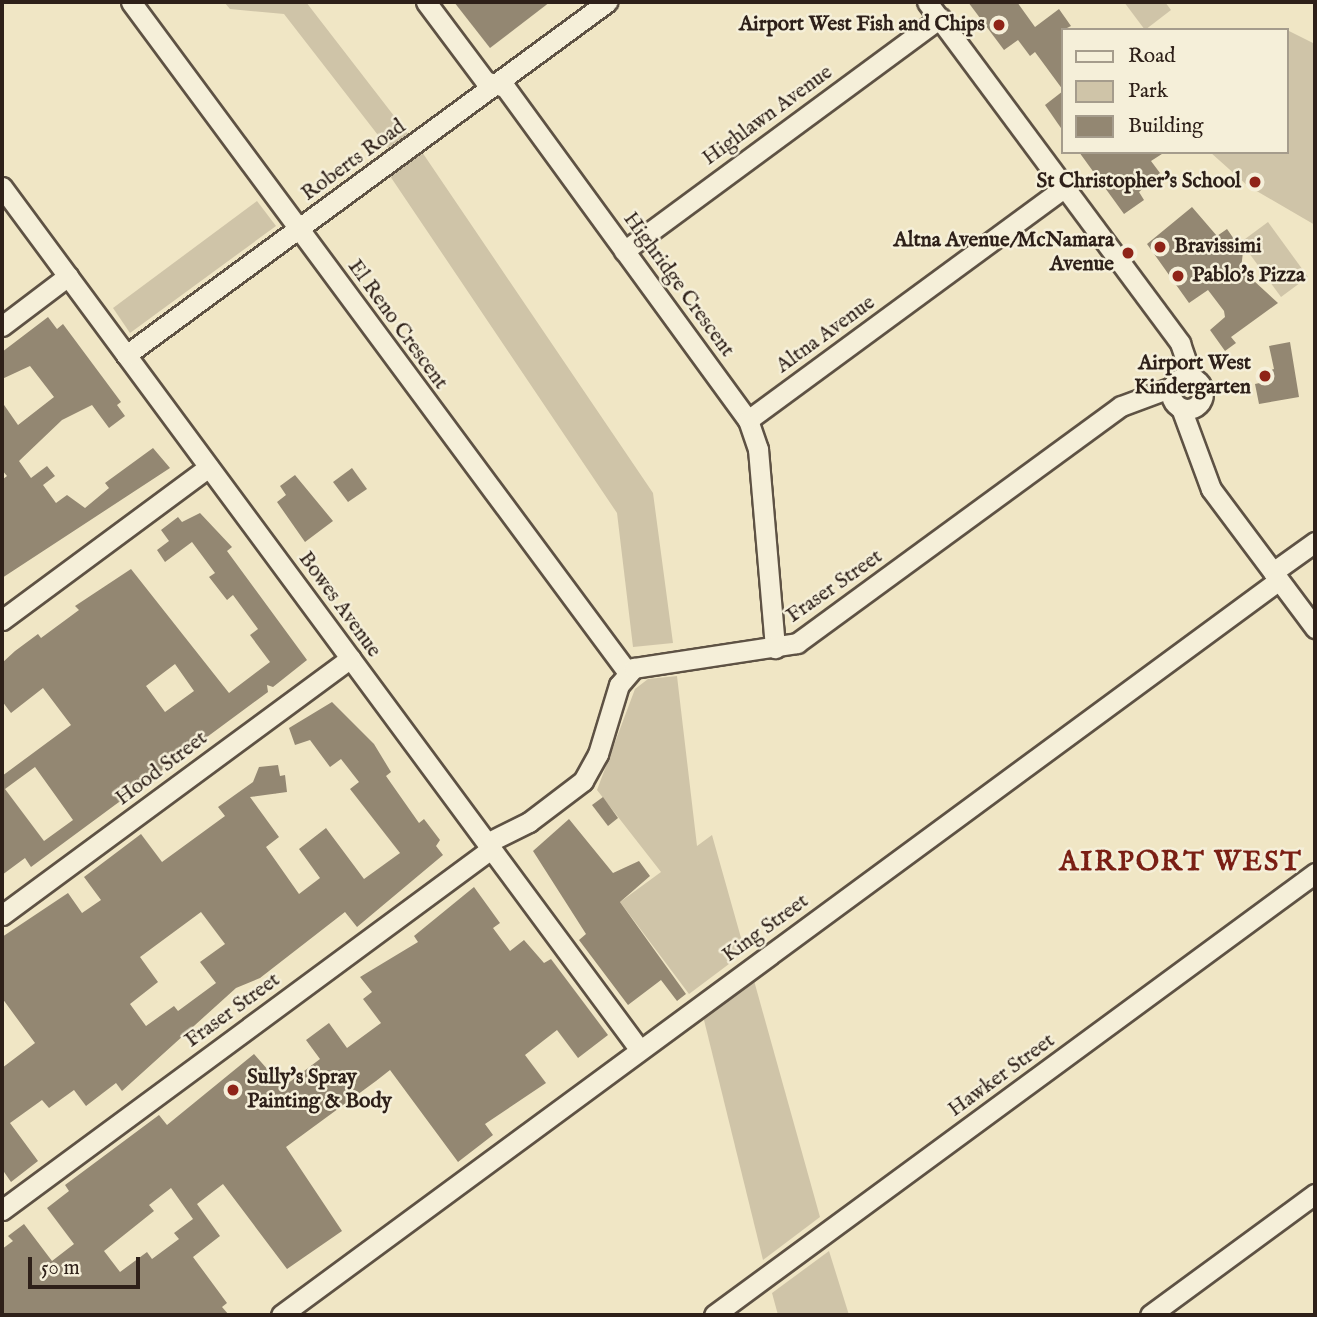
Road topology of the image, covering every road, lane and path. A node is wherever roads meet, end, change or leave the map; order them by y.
1 (131, 2) edge
2 (426, 2) edge
3 (607, 2) edge
4 (928, 2) edge
5 (940, 19) junction
6 (495, 84) junction
7 (2, 187) edge
8 (1065, 187) junction
9 (299, 229) junction
10 (624, 251) junction
11 (68, 276) junction
12 (2, 326) edge
13 (127, 355) junction
14 (1182, 393) junction
15 (748, 420) junction
16 (209, 467) junction
17 (1315, 542) edge
18 (1276, 576) junction
19 (2, 620) edge
20 (1315, 628) edge
21 (775, 648) junction
22 (350, 658) junction
23 (628, 673) junction
24 (491, 849) junction
25 (1315, 873) edge
26 (2, 915) edge
27 (640, 1050) junction
28 (1315, 1194) edge
29 (2, 1210) edge
30 (281, 1315) edge
31 (714, 1315) edge
32 (1150, 1315) edge

1 - 9 street, El Reno Crescent
2 - 6 street, Highridge Crescent
3 - 6 street, Roberts Road
4 - 5 street
5 - 8 street
5 - 10 street, Highlawn Avenue
6 - 9 street, Roberts Road
6 - 10 street, Highridge Crescent
7 - 11 street, Bowes Avenue
8 - 14 street
8 - 15 street, Altna Avenue
9 - 13 street, Roberts Road
9 - 23 street, El Reno Crescent
10 - 15 street, Highridge Crescent
11 - 12 street
11 - 13 street, Bowes Avenue
13 - 16 street, Bowes Avenue
14 - 18 street
14 - 21 street, Fraser Street
15 - 21 street, Highridge Crescent
16 - 19 street
16 - 22 street, Bowes Avenue
17 - 18 street, King Street
18 - 20 street
18 - 27 street, King Street
21 - 23 street, Fraser Street
22 - 24 street, Bowes Avenue
22 - 26 street, Hood Street
23 - 24 street, Fraser Street
24 - 27 street, Bowes Avenue
24 - 29 street, Fraser Street
25 - 31 street, Hawker Street
27 - 30 street, King Street
28 - 32 street

